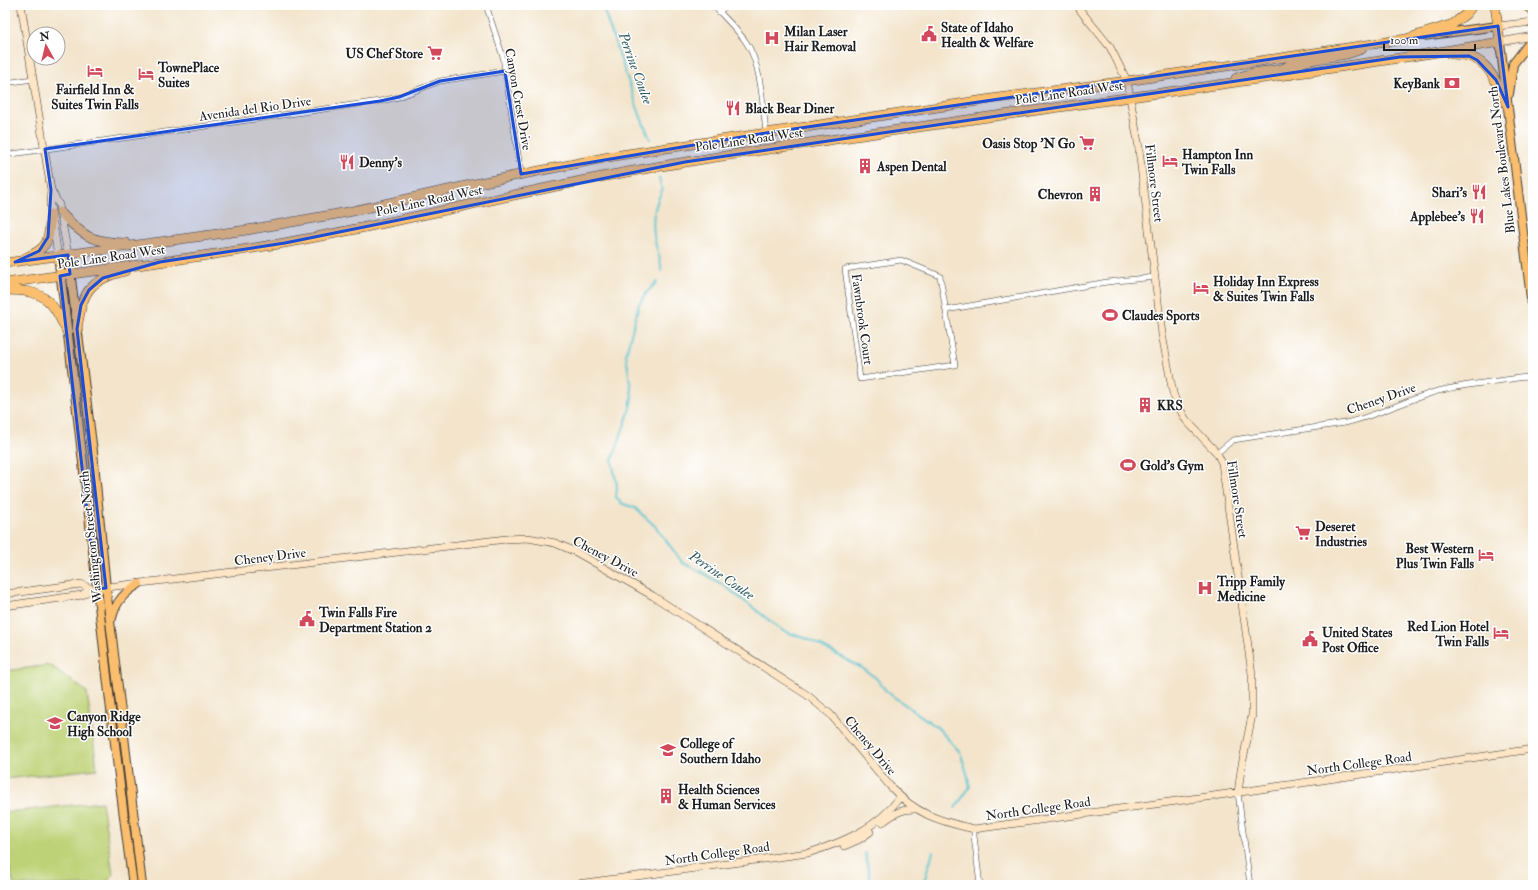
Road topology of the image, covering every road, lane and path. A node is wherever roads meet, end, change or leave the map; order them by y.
1 (21, 5) edge
2 (486, 5) edge
3 (713, 5) edge
4 (727, 5) edge
5 (1078, 5) edge
6 (1473, 5) edge
7 (1495, 5) edge
8 (1525, 5) edge
9 (1533, 11) edge
10 (719, 12) junction
11 (1533, 22) edge
12 (1498, 26) junction
13 (1533, 36) edge
14 (1406, 38) junction
15 (1533, 41) edge
16 (1384, 42) junction
17 (1500, 42) junction
18 (1296, 55) junction
19 (1413, 56) junction
20 (505, 71) junction
21 (1290, 75) junction
22 (33, 79) junction
23 (1127, 81) junction
24 (5, 83) edge
25 (1206, 87) junction
26 (1130, 97) junction
27 (1508, 107) junction
28 (766, 132) junction
29 (45, 149) junction
30 (5, 155) edge
31 (521, 174) junction
32 (51, 190) junction
33 (60, 212) junction
34 (51, 214) junction
35 (151, 244) junction
36 (68, 255) junction
37 (58, 256) junction
38 (15, 262) junction
39 (160, 262) junction
40 (5, 263) edge
41 (70, 274) junction
42 (60, 276) junction
43 (1155, 277) junction
44 (5, 283) edge
45 (5, 290) edge
46 (946, 310) junction
47 (1533, 315) edge
48 (77, 329) junction
49 (67, 332) junction
50 (1533, 376) edge
51 (1217, 453) junction
52 (139, 584) junction
53 (106, 588) junction
54 (94, 589) junction
55 (5, 595) edge
56 (5, 606) edge
57 (111, 625) junction
58 (1533, 749) edge
59 (1238, 793) junction
60 (900, 797) junction
61 (915, 809) junction
62 (974, 828) junction
63 (808, 852) junction
64 (133, 885) edge
65 (142, 885) edge
66 (570, 885) edge
67 (980, 885) edge
68 (1250, 885) edge

1 - 22 street, Washington Street North
2 - 20 street, Canyon Crest Drive
3 - 10 street
4 - 10 street
5 - 23 street, Fillmore Street
6 - 14 highway
7 - 12 highway, Blue Lakes Boulevard North
8 - 9 highway
10 - 28 street
11 - 12 street
12 - 14 main road, Pole Line Road West
12 - 17 highway, Blue Lakes Boulevard North
13 - 17 street
14 - 16 highway, Pole Line Road West
15 - 27 main road
16 - 18 highway, Pole Line Road West
16 - 21 highway
17 - 19 highway, Pole Line Road West
17 - 27 main road, Blue Lakes Boulevard North
18 - 23 highway, Pole Line Road West
18 - 25 highway
19 - 21 highway, Pole Line Road West
19 - 27 highway
20 - 29 street, Avenida del Rio Drive
20 - 31 street, Canyon Crest Drive
21 - 25 highway, Pole Line Road West
22 - 24 street
22 - 29 street, Washington Street North
23 - 26 street, Fillmore Street
23 - 28 highway, Pole Line Road West
25 - 26 highway, Pole Line Road West
26 - 39 highway, Pole Line Road West
26 - 43 street, Fillmore Street
27 - 47 main road, Blue Lakes Boulevard North
28 - 31 highway, Pole Line Road West
29 - 30 street, Avenida del Rio Drive
29 - 32 street, Washington Street North
31 - 35 highway, Pole Line Road West
32 - 33 street, Washington Street North
32 - 34 street, Washington Street North
33 - 35 highway
33 - 36 street, Washington Street North
34 - 37 street, Washington Street North
34 - 38 highway
35 - 36 highway, Pole Line Road West
36 - 37 highway, Pole Line Road West
36 - 41 main road, Washington Street North
37 - 38 highway, Pole Line Road West
37 - 42 main road, Washington Street North
38 - 40 highway, Pole Line Road West
39 - 41 highway, Pole Line Road West
39 - 48 highway
41 - 42 highway, Pole Line Road West
41 - 48 main road, Washington Street North
42 - 44 highway, Pole Line Road West
42 - 49 main road, Washington Street North
43 - 46 street
43 - 51 street, Fillmore Street
45 - 49 highway
46 - 46 street, Fawnbrook Court
48 - 53 main road, Washington Street North
49 - 54 main road, Washington Street North
50 - 51 street, Cheney Drive
51 - 59 street, Fillmore Street
52 - 53 street, Cheney Drive
52 - 57 main road
52 - 60 street, Cheney Drive
53 - 54 street, Cheney Drive
53 - 57 main road, Washington Street North
54 - 55 street
54 - 56 street
54 - 64 main road, Washington Street North
57 - 65 main road, Washington Street North
58 - 59 street, North College Road
59 - 62 street, North College Road
59 - 68 street, Fillmore Street
60 - 61 street, North College Road
60 - 63 street, North College Road
61 - 62 street, North College Road
61 - 63 street
62 - 67 street
63 - 66 street, North College Road

